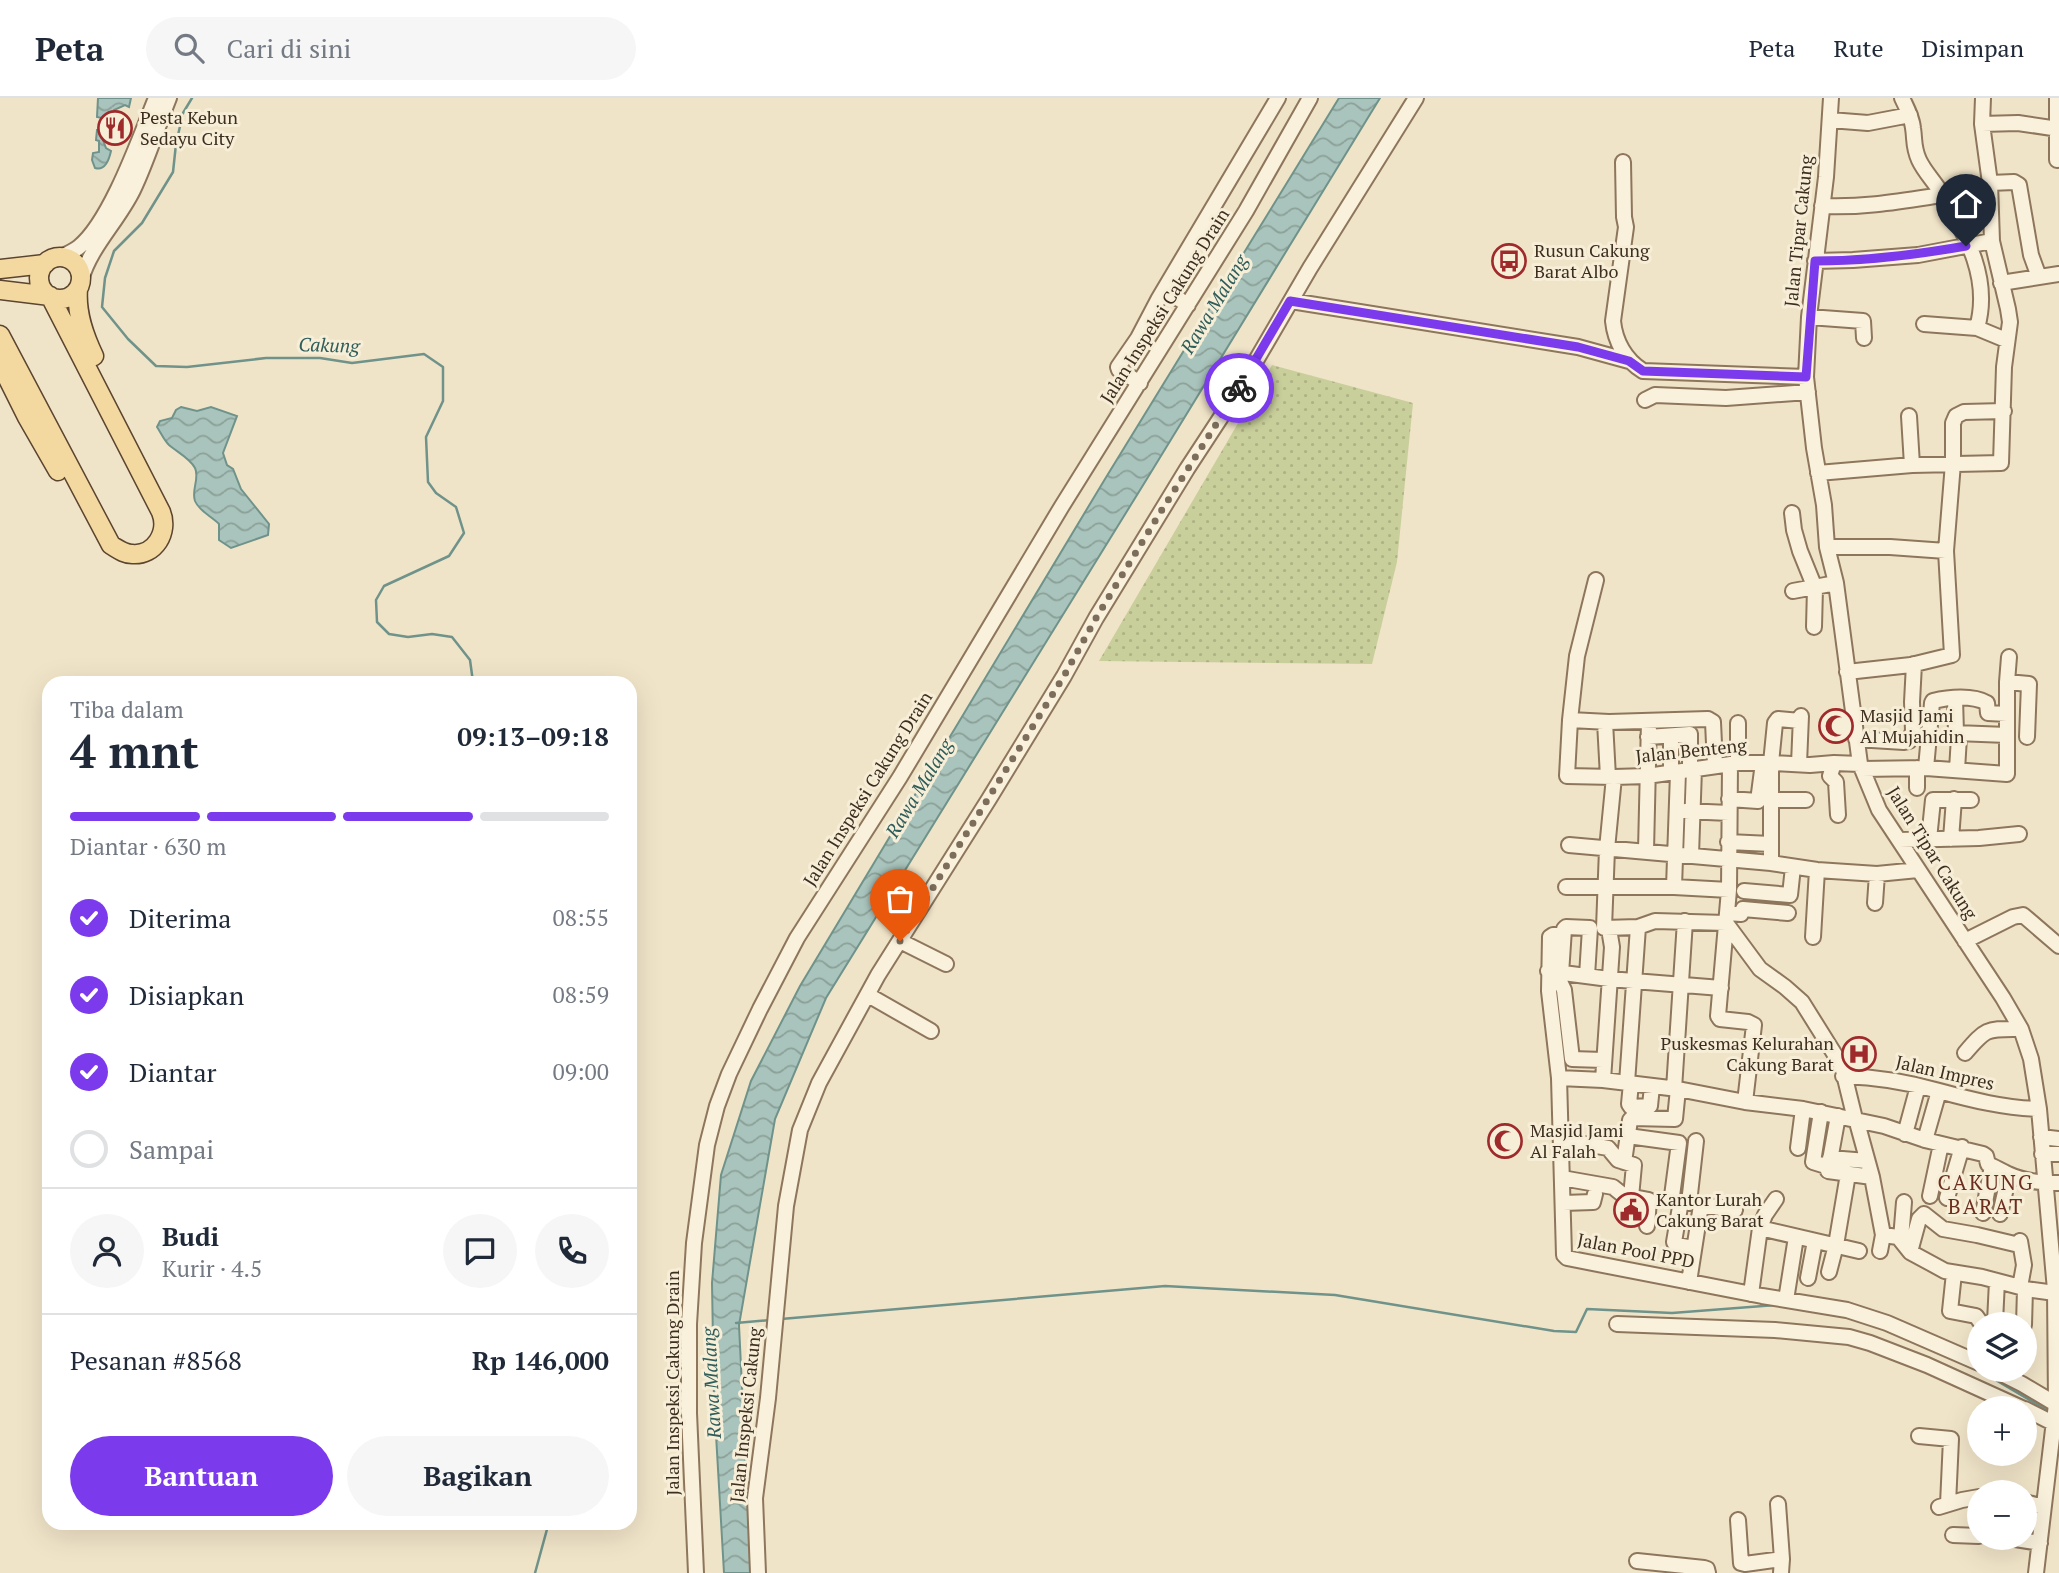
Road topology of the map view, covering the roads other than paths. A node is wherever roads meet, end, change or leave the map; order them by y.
1 (156, 98) edge
2 (169, 98) edge
3 (1278, 98) edge
4 (1310, 98) edge
5 (1416, 98) edge
6 (1832, 98) edge
7 (1902, 98) edge
8 (1983, 98) edge
9 (2057, 98) edge
10 (1910, 114) junction
11 (1830, 120) junction
12 (1982, 124) junction
13 (2058, 129) edge
14 (2057, 160) dead end
15 (1623, 162) dead end
16 (1990, 183) junction
17 (1942, 194) junction
18 (1822, 206) junction
19 (1992, 241) junction
20 (1971, 245) junction
21 (53, 261) junction
22 (1815, 261) junction
23 (0, 269) edge
24 (2059, 274) edge
25 (2039, 277) junction
26 (2001, 283) junction
27 (79, 285) junction
28 (0, 290) edge
29 (1165, 290) junction
30 (50, 296) junction
31 (1290, 301) junction
32 (1188, 305) junction
33 (1809, 317) junction
34 (1924, 324) dead end
35 (1976, 328) junction
36 (0, 335) edge
37 (1864, 338) dead end
38 (2006, 340) junction
39 (1132, 346) junction
40 (1154, 360) junction
41 (1629, 361) junction
42 (0, 363) edge
43 (1140, 383) junction
44 (1807, 384) junction
45 (1645, 400) dead end
46 (29, 406) junction
47 (2004, 411) junction
48 (1909, 416) dead end
49 (1953, 463) junction
50 (1912, 465) junction
51 (1818, 473) junction
52 (1792, 513) dead end
53 (1827, 547) junction
54 (1946, 551) junction
55 (1596, 580) dead end
56 (1836, 583) junction
57 (1815, 588) junction
58 (1793, 592) dead end
59 (1814, 627) dead end
60 (2009, 657) dead end
61 (1914, 664) junction
62 (1847, 672) junction
63 (2007, 682) junction
64 (1955, 698) junction
65 (2007, 714) junction
66 (1570, 720) junction
67 (1649, 721) junction
68 (1605, 722) junction
69 (1738, 723) dead end
70 (1956, 733) junction
71 (2007, 735) junction
72 (1648, 737) junction
73 (2027, 737) dead end
74 (1856, 739) junction
75 (1767, 763) junction
76 (1834, 763) junction
77 (1728, 764) junction
78 (1799, 764) junction
79 (1861, 767) junction
80 (1921, 768) junction
81 (1957, 770) junction
82 (1683, 771) junction
83 (1647, 776) junction
84 (1611, 777) junction
85 (1917, 788) dead end
86 (1954, 799) junction
87 (1771, 800) junction
88 (1806, 800) dead end
89 (1971, 800) dead end
90 (1729, 806) junction
91 (1676, 810) junction
92 (1692, 811) junction
93 (1838, 814) dead end
94 (2019, 834) dead end
95 (1929, 839) junction
96 (1951, 839) junction
97 (1899, 840) junction
98 (1728, 842) junction
99 (1771, 844) junction
100 (1569, 845) dead end
101 (1607, 849) junction
102 (1646, 851) junction
103 (1674, 854) junction
104 (1690, 855) junction
105 (1730, 860) junction
106 (1771, 863) junction
107 (1793, 867) junction
108 (1817, 870) junction
109 (1918, 870) junction
110 (1877, 874) junction
111 (1566, 887) dead end
112 (1674, 887) junction
113 (1605, 888) junction
114 (1728, 890) junction
115 (1744, 891) dead end
116 (1875, 903) dead end
117 (1788, 913) dead end
118 (1726, 918) junction
119 (1685, 921) junction
120 (1638, 926) junction
121 (1609, 929) junction
122 (1813, 937) dead end
123 (900, 941) junction
124 (1965, 941) junction
125 (2059, 946) edge
126 (946, 964) dead end
127 (1555, 973) junction
128 (1587, 976) junction
129 (1609, 979) junction
130 (1634, 981) junction
131 (1681, 984) junction
132 (1721, 988) junction
133 (868, 995) junction
134 (1567, 1014) junction
135 (1551, 1015) junction
136 (2021, 1029) junction
137 (931, 1031) dead end
138 (1965, 1054) dead end
139 (1603, 1060) junction
140 (1844, 1076) junction
141 (1559, 1078) junction
142 (1604, 1080) junction
143 (1629, 1083) junction
144 (1652, 1086) junction
145 (1918, 1086) junction
146 (1676, 1089) junction
147 (1939, 1091) junction
148 (1745, 1102) junction
149 (1803, 1109) junction
150 (2039, 1109) junction
151 (1821, 1112) junction
152 (1838, 1116) junction
153 (1858, 1128) junction
154 (1835, 1134) junction
155 (1905, 1134) junction
156 (1628, 1136) junction
157 (2041, 1137) junction
158 (2059, 1139) edge
159 (1562, 1140) junction
160 (1926, 1140) junction
161 (1696, 1141) dead end
162 (1941, 1144) junction
163 (1962, 1147) junction
164 (1798, 1148) dead end
165 (2042, 1154) junction
166 (2059, 1154) edge
167 (1867, 1161) junction
168 (1624, 1162) junction
169 (1830, 1162) junction
170 (1992, 1166) junction
171 (1848, 1174) junction
172 (2009, 1175) junction
173 (1872, 1177) junction
174 (1562, 1178) junction
175 (2052, 1183) edge
176 (1595, 1194) dead end
177 (1930, 1196) dead end
178 (1631, 1197) junction
179 (1947, 1198) dead end
180 (1776, 1199) dead end
181 (1904, 1202) dead end
182 (1563, 1203) junction
183 (1690, 1203) junction
184 (1735, 1210) dead end
185 (1983, 1213) dead end
186 (2000, 1214) dead end
187 (1647, 1226) dead end
188 (2054, 1226) edge
189 (1760, 1228) junction
190 (1883, 1235) junction
191 (1796, 1237) junction
192 (1901, 1240) junction
193 (1815, 1241) junction
194 (1836, 1245) junction
195 (1694, 1248) junction
196 (1859, 1251) dead end
197 (1880, 1251) dead end
198 (1910, 1252) junction
199 (1829, 1272) dead end
200 (1954, 1273) junction
201 (1808, 1278) dead end
202 (1997, 1281) junction
203 (1689, 1282) junction
204 (2023, 1288) junction
205 (2056, 1291) edge
206 (1751, 1294) junction
207 (1786, 1300) junction
208 (2024, 1312) edge
209 (1617, 1324) dead end
210 (1967, 1358) edge
211 (2027, 1382) edge
212 (1995, 1396) edge
213 (2037, 1411) edge
214 (2056, 1414) edge
215 (1919, 1436) dead end
216 (1967, 1499) edge
217 (1778, 1504) dead end
218 (2037, 1505) edge
219 (2043, 1507) junction
220 (1738, 1520) dead end
221 (1952, 1535) dead end
222 (1967, 1536) edge
223 (2037, 1542) edge
224 (2040, 1543) junction
225 (1637, 1561) dead end
226 (1781, 1566) edge
227 (696, 1573) edge
228 (758, 1573) edge
229 (1708, 1573) edge
230 (2036, 1573) edge

1 - 21 street
2 - 27 street
3 - 29 street
4 - 32 street, Jalan Inspeksi Cakung Drain
5 - 31 street
6 - 11 street, Jalan Tipar Cakung
7 - 10 street
8 - 12 street
9 - 13 street
10 - 11 street
10 - 17 street
11 - 18 street, Jalan Tipar Cakung
12 - 13 street
12 - 16 street
13 - 14 street
15 - 41 street
16 - 19 street
16 - 25 street
17 - 18 street
17 - 20 street
18 - 22 street, Jalan Tipar Cakung
19 - 20 street
19 - 26 street
20 - 22 street
20 - 35 street
21 - 23 main road
21 - 27 main road
21 - 30 main road
22 - 33 street, Jalan Tipar Cakung
24 - 25 street
25 - 26 street
26 - 38 street
27 - 30 main road
27 - 46 main road
28 - 30 main road
29 - 32 street
29 - 39 street
30 - 46 main road
31 - 41 street
31 - 123 street
32 - 40 street, Jalan Inspeksi Cakung Drain
33 - 37 street
33 - 44 street, Jalan Tipar Cakung
34 - 35 street
35 - 38 street
36 - 46 main road
38 - 47 street
39 - 40 street
39 - 43 street
40 - 43 street, Jalan Inspeksi Cakung Drain
41 - 44 street
42 - 46 main road
43 - 227 street, Jalan Inspeksi Cakung Drain
44 - 45 street
44 - 51 street, Jalan Tipar Cakung
47 - 49 street
47 - 49 street
48 - 50 street
49 - 50 street
49 - 54 street
50 - 51 street
51 - 53 street, Jalan Tipar Cakung
52 - 57 street
53 - 54 street
53 - 56 street, Jalan Tipar Cakung
54 - 61 street
55 - 66 street
56 - 57 street
56 - 62 street, Jalan Tipar Cakung
57 - 58 street
57 - 59 street
60 - 63 street
61 - 62 street
61 - 74 street
62 - 74 street, Jalan Tipar Cakung
63 - 65 street
63 - 73 street
64 - 65 street
64 - 70 street
64 - 80 street
65 - 71 street
66 - 68 street
66 - 84 street, Jalan Benteng
67 - 68 street
67 - 72 street
67 - 77 street
68 - 84 street
69 - 77 street
70 - 71 street
70 - 81 street
71 - 81 street, Jalan Benteng
72 - 82 street
72 - 83 street
74 - 79 street, Jalan Tipar Cakung
75 - 77 street, Jalan Benteng
75 - 78 street, Jalan Benteng
75 - 78 street
75 - 87 street
75 - 90 street
76 - 78 street, Jalan Benteng
76 - 79 street, Jalan Benteng
76 - 93 street
77 - 82 street, Jalan Benteng
77 - 90 street
79 - 80 street, Jalan Benteng
79 - 97 street, Jalan Tipar Cakung
80 - 81 street, Jalan Benteng
80 - 85 street
82 - 83 street, Jalan Benteng
82 - 91 street
82 - 92 street
83 - 84 street, Jalan Benteng
83 - 102 street
84 - 101 street
86 - 89 street
86 - 95 street
86 - 96 street
87 - 88 street
87 - 99 street
90 - 92 street
90 - 98 street
91 - 92 street
91 - 103 street
92 - 104 street
94 - 96 street
95 - 96 street
95 - 97 street
97 - 109 street, Jalan Tipar Cakung
98 - 99 street
98 - 105 street
99 - 106 street
100 - 101 street
101 - 102 street
101 - 113 street
102 - 103 street
103 - 104 street
103 - 112 street
104 - 105 street
105 - 106 street
105 - 114 street
106 - 107 street
107 - 108 street
107 - 115 street
108 - 110 street
108 - 122 street
109 - 110 street
109 - 124 street, Jalan Tipar Cakung
110 - 116 street
111 - 113 street
112 - 113 street
112 - 114 street
113 - 121 street
114 - 118 street
117 - 118 street
118 - 119 street
118 - 132 street
118 - 140 street
119 - 120 street
119 - 131 street
120 - 121 street
120 - 130 street
121 - 129 street
123 - 126 street
123 - 133 street
124 - 125 street
124 - 136 street, Jalan Tipar Cakung
127 - 128 street
127 - 128 street, Jalan Pool PPD
127 - 134 street
127 - 135 street, Jalan Pool PPD
128 - 129 street
129 - 130 street
129 - 139 street
130 - 131 street
130 - 143 street
131 - 132 street
131 - 146 street
132 - 148 street
133 - 137 street
133 - 228 street, Jalan Inspeksi Cakung
134 - 135 street
134 - 139 street
135 - 141 street, Jalan Pool PPD
136 - 138 street
136 - 150 street, Jalan Tipar Cakung
139 - 142 street
140 - 145 street, Jalan Impres
140 - 153 street
141 - 142 street
141 - 159 street, Jalan Pool PPD
142 - 143 street
143 - 144 street
143 - 144 street
144 - 146 street
145 - 147 street, Jalan Impres
145 - 155 street
146 - 148 street
146 - 156 street
147 - 150 street, Jalan Impres
147 - 160 street
148 - 149 street
149 - 151 street
149 - 164 street
150 - 157 street, Jalan Tipar Cakung
151 - 152 street
151 - 169 street
152 - 153 street
152 - 154 street
153 - 154 street
153 - 155 street
153 - 167 street
154 - 169 street
155 - 160 street
156 - 168 street
156 - 183 street
157 - 158 street
157 - 165 street, Jalan Tipar Cakung
159 - 168 street
159 - 174 street, Jalan Pool PPD
160 - 162 street
161 - 183 street
162 - 163 street
162 - 177 street
163 - 170 street
163 - 179 street
165 - 166 street
165 - 175 street, Jalan Tipar Cakung
167 - 169 street
167 - 173 street
168 - 178 street
169 - 171 street
170 - 172 street
170 - 185 street
171 - 173 street
171 - 194 street
172 - 175 street
172 - 186 street
173 - 190 street
174 - 178 street
174 - 182 street, Jalan Pool PPD
175 - 188 street, Jalan Tipar Cakung
176 - 182 street
178 - 187 street
180 - 189 street
181 - 192 street
182 - 203 street, Jalan Pool PPD
183 - 184 street
183 - 195 street
183 - 195 street
188 - 205 street, Jalan Tipar Cakung
189 - 191 street
189 - 206 street
190 - 192 street
190 - 197 street
191 - 193 street
191 - 207 street
192 - 198 street
193 - 194 street
193 - 201 street
194 - 196 street
194 - 199 street
195 - 203 street
198 - 200 street
198 - 204 street
200 - 202 street
200 - 202 street
202 - 204 street
203 - 206 street, Jalan Pool PPD
204 - 205 street
204 - 208 street
205 - 214 street, Jalan Tipar Cakung
206 - 207 street, Jalan Pool PPD
207 - 210 street, Jalan Pool PPD
209 - 212 street
211 - 214 street
213 - 214 street
214 - 219 street, Jalan Tipar Cakung
215 - 216 street
217 - 226 street
218 - 219 street
219 - 224 street, Jalan Tipar Cakung
220 - 226 street
221 - 222 street
223 - 224 street
224 - 230 street, Jalan Tipar Cakung
225 - 229 street

